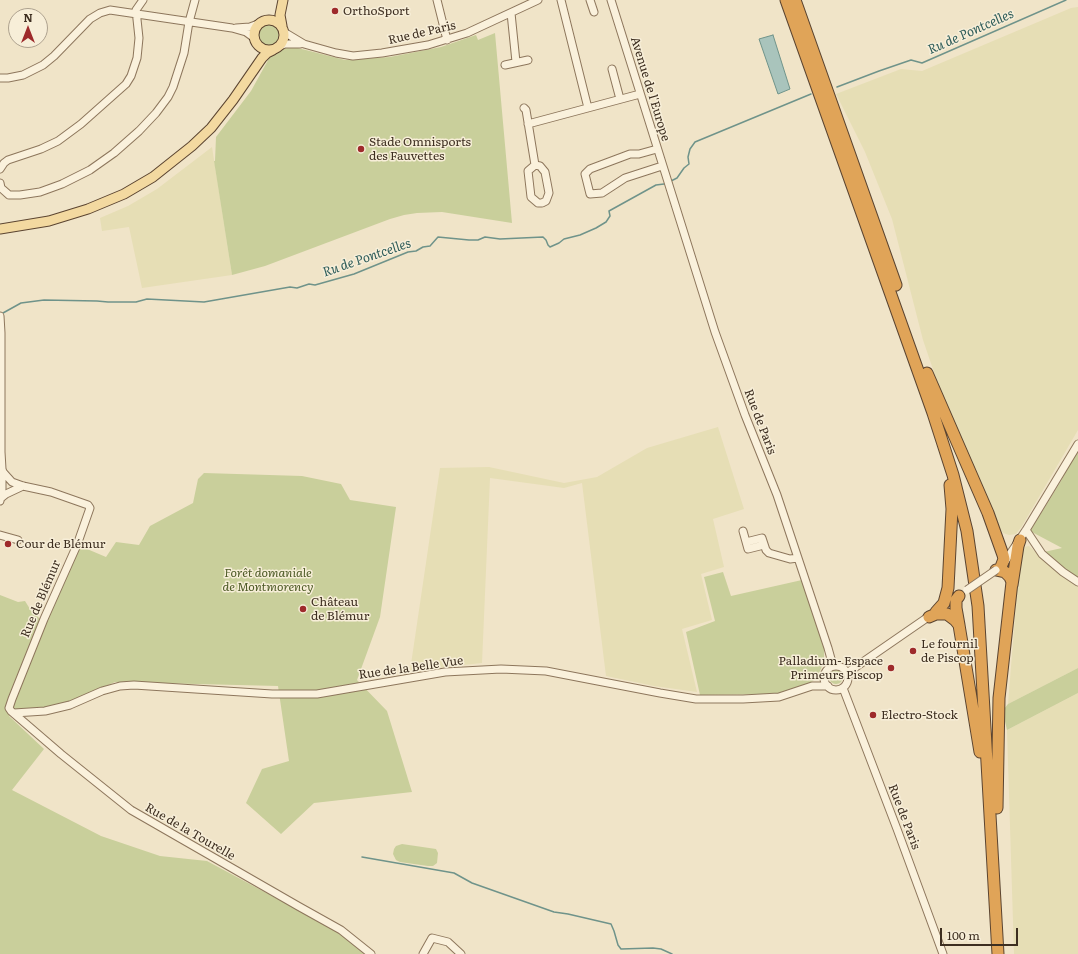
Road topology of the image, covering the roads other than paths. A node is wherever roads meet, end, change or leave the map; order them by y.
1 (143, 0) edge
2 (195, 0) edge
3 (281, 0) edge
4 (437, 0) edge
5 (538, 0) edge
6 (561, 0) edge
7 (590, 0) edge
8 (611, 0) edge
9 (786, 0) edge
10 (794, 0) edge
11 (594, 12) dead end
12 (137, 13) junction
13 (511, 13) junction
14 (189, 22) junction
15 (261, 22) junction
16 (232, 28) junction
17 (283, 30) junction
18 (447, 40) junction
19 (255, 41) junction
20 (304, 44) junction
21 (275, 49) junction
22 (528, 60) dead end
23 (516, 62) junction
24 (505, 65) dead end
25 (253, 69) junction
26 (612, 69) dead end
27 (0, 78) edge
28 (640, 94) junction
29 (620, 99) junction
30 (524, 108) dead end
31 (588, 108) junction
32 (528, 124) junction
33 (657, 149) junction
34 (535, 165) junction
35 (662, 166) junction
36 (0, 169) edge
37 (0, 183) edge
38 (669, 184) joint
39 (71, 215) junction
40 (0, 223) edge
41 (0, 229) edge
42 (0, 316) edge
43 (926, 373) junction
44 (933, 413) junction
45 (1078, 444) edge
46 (3, 472) junction
47 (23, 486) junction
48 (0, 500) edge
49 (743, 531) dead end
50 (995, 532) junction
51 (0, 535) edge
52 (1023, 536) junction
53 (18, 540) dead end
54 (798, 558) junction
55 (999, 568) junction
56 (948, 579) junction
57 (1078, 582) edge
58 (1012, 587) junction
59 (963, 593) junction
60 (932, 614) junction
61 (959, 625) junction
62 (833, 666) junction
63 (848, 673) junction
64 (825, 674) junction
65 (812, 686) junction
66 (828, 686) junction
67 (842, 688) junction
68 (12, 712) junction
69 (997, 809) junction
70 (996, 920) junction
71 (371, 954) edge
72 (423, 954) edge
73 (461, 954) edge
74 (943, 954) edge
75 (998, 954) edge
76 (1005, 954) edge

1 - 12 street
2 - 14 street
3 - 15 main road
3 - 17 main road
4 - 18 street
5 - 13 street, Rue de Paris
6 - 31 street
7 - 11 street
8 - 28 street, Avenue de l'Europe
9 - 44 highway
10 - 43 highway
12 - 14 street
12 - 27 street
12 - 36 street
13 - 18 street, Rue de Paris
13 - 23 street
14 - 16 street
14 - 37 street
15 - 16 street
15 - 17 main road
15 - 19 main road
16 - 19 street
17 - 20 street, Rue de Paris
17 - 21 main road
18 - 20 street, Rue de Paris
19 - 21 main road
19 - 25 main road
20 - 21 street, Rue de Paris
21 - 25 main road
22 - 23 street
23 - 24 street
25 - 39 main road
26 - 29 street
28 - 29 street
28 - 33 street, Avenue de l'Europe
29 - 31 street
30 - 32 street
31 - 32 street
32 - 34 street
33 - 35 street, Avenue de l'Europe
33 - 35 street
34 - 34 street
35 - 38 street, Avenue de l'Europe
38 - 54 street, Rue de Paris
39 - 40 main road
39 - 41 main road
42 - 46 street
43 - 50 highway
43 - 69 highway
44 - 56 highway
44 - 70 highway
45 - 52 street
46 - 47 street, Rue de Blémur
46 - 48 street
47 - 48 street
47 - 68 street, Rue de Blémur
49 - 54 street
50 - 52 highway
50 - 55 highway
51 - 53 street
52 - 55 street
52 - 57 street
52 - 58 highway
54 - 62 street, Rue de Paris
55 - 58 highway
55 - 59 street, bridge
56 - 59 highway
56 - 60 highway
58 - 69 highway
59 - 60 street
59 - 61 highway
60 - 61 highway
60 - 63 street
61 - 70 highway
62 - 63 street
62 - 64 street
63 - 67 street
64 - 65 street, Rue de la Belle Vue
64 - 66 street
65 - 66 street, Rue de la Belle Vue
65 - 68 street, Rue de la Belle Vue
66 - 67 street
67 - 74 street, Rue de Paris
68 - 71 street, Rue de la Tourelle
69 - 76 highway
70 - 75 highway
72 - 73 street

